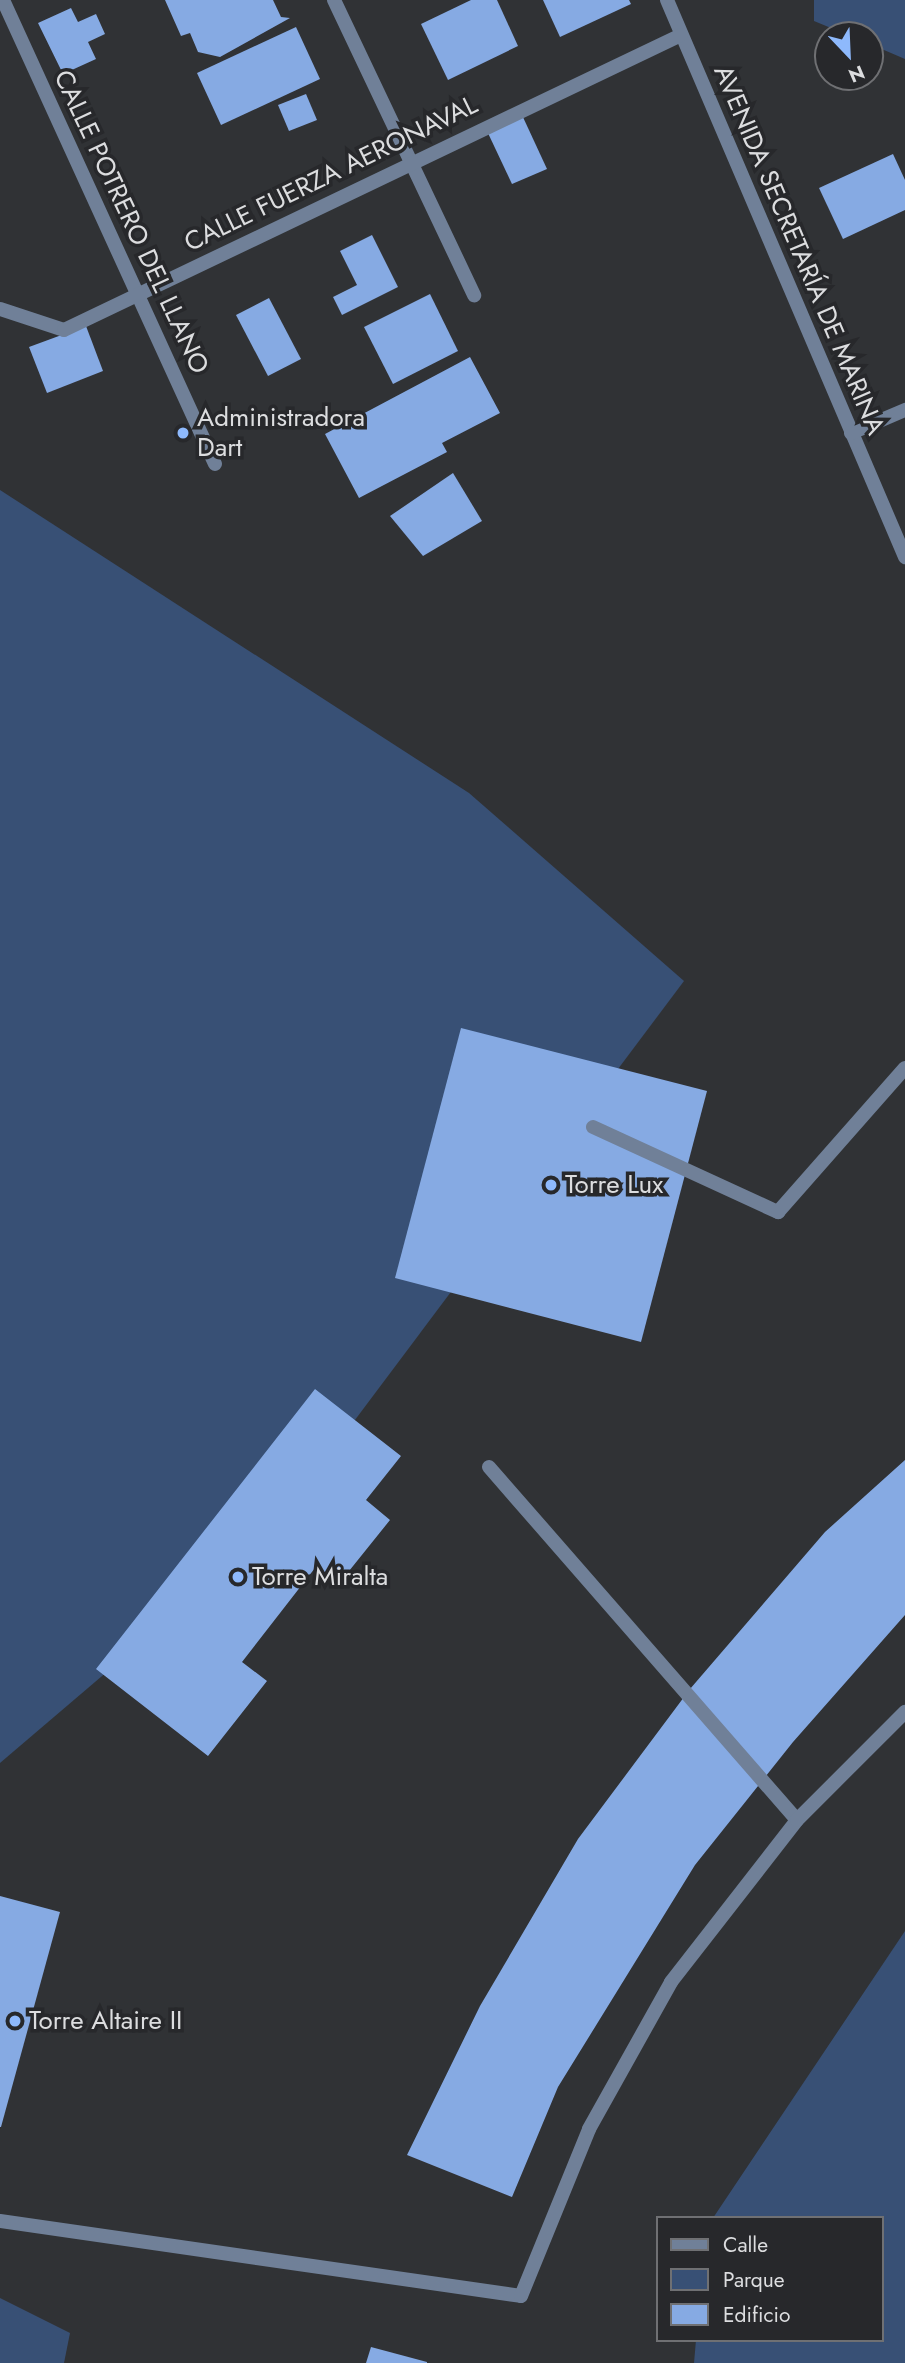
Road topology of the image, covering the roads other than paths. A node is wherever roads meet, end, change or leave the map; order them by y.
1 (3, 0) edge
2 (334, 0) edge
3 (667, 0) edge
4 (681, 35) junction
5 (413, 162) junction
6 (137, 294) junction
7 (474, 295) dead end
8 (0, 309) edge
9 (905, 410) edge
10 (851, 433) junction
11 (215, 464) dead end
12 (905, 557) edge
13 (905, 1068) edge
14 (593, 1127) dead end
15 (489, 1467) dead end
16 (905, 1712) edge
17 (797, 1819) junction
18 (0, 2221) edge

1 - 6 street, CALLE POTRERO DEL LLANO
2 - 5 street
3 - 4 street, AVENIDA SECRETARÍA DE MARINA
4 - 5 street, CALLE FUERZA AERONAVAL
4 - 10 street, AVENIDA SECRETARÍA DE MARINA
5 - 6 street, CALLE FUERZA AERONAVAL
5 - 7 street
6 - 8 street, CALLE FUERZA AERONAVAL
6 - 11 street, CALLE POTRERO DEL LLANO
9 - 10 street
10 - 12 street, AVENIDA SECRETARÍA DE MARINA
13 - 14 street
15 - 17 street
16 - 17 street
17 - 18 street

